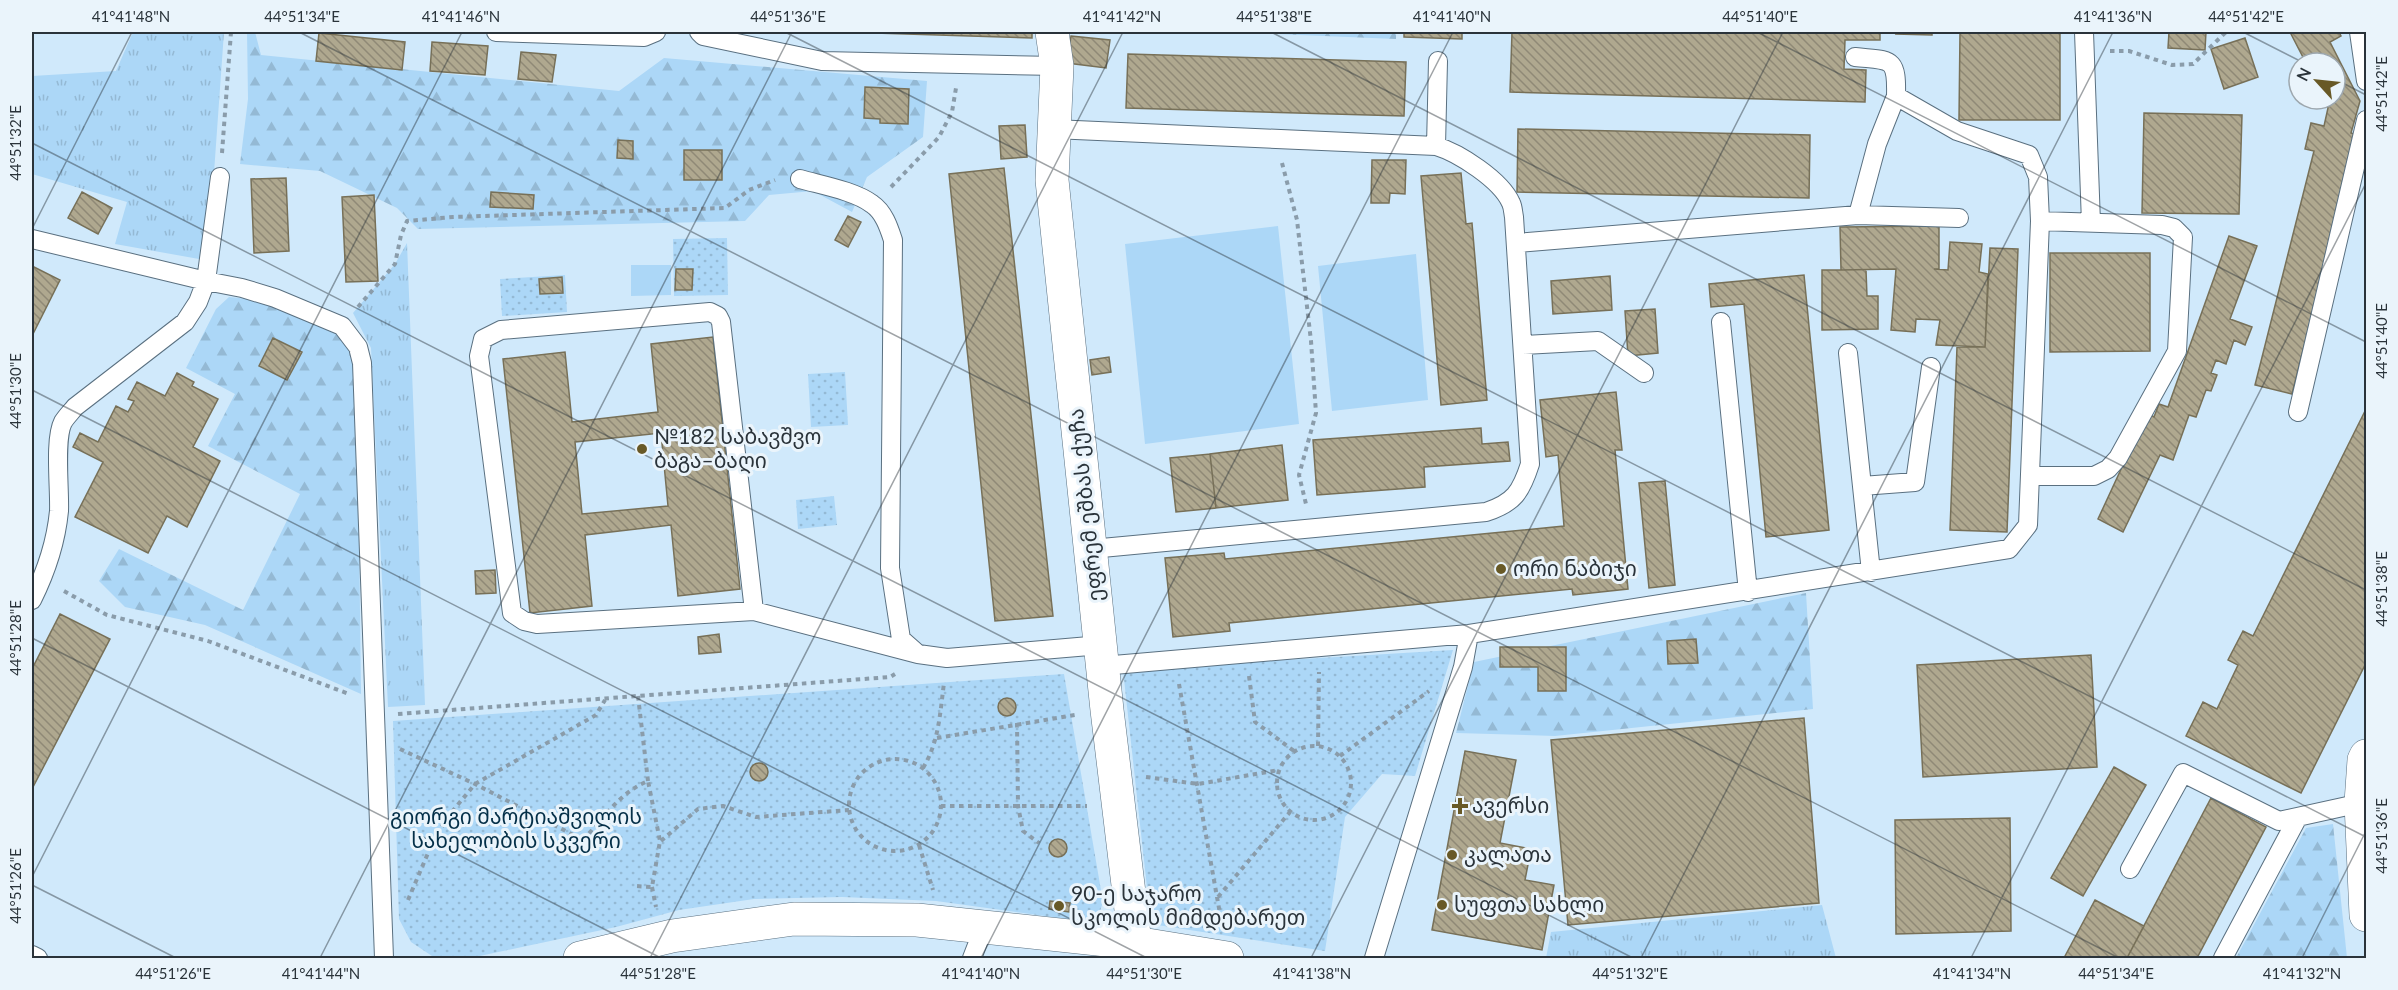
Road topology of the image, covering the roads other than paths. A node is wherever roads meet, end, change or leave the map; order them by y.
1 (496, 32) edge
2 (656, 32) edge
3 (699, 32) edge
4 (1052, 32) edge
5 (2084, 32) edge
6 (2359, 32) edge
7 (1855, 57) dead end
8 (1438, 61) dead end
9 (1057, 66) junction
10 (2367, 81) edge
11 (1896, 96) junction
12 (2367, 120) edge
13 (1053, 129) junction
14 (1437, 146) junction
15 (220, 177) dead end
16 (800, 179) road end
17 (1858, 215) junction
18 (1959, 218) dead end
19 (2040, 221) junction
20 (2091, 223) junction
21 (32, 239) edge
22 (1516, 243) junction
23 (206, 281) junction
24 (1721, 322) dead end
25 (1523, 345) junction
26 (1848, 353) dead end
27 (1931, 367) dead end
28 (1644, 373) dead end
29 (2298, 412) dead end
30 (2031, 476) junction
31 (1862, 486) junction
32 (1091, 549) junction
33 (1872, 572) junction
34 (1748, 592) junction
35 (32, 600) edge
36 (754, 611) junction
37 (1469, 634) junction
38 (918, 654) junction
39 (1102, 656) junction
40 (2367, 756) edge
41 (2361, 803) junction
42 (2298, 817) junction
43 (2130, 869) dead end
44 (2367, 915) edge
45 (984, 927) junction
46 (1135, 943) junction
47 (1225, 943) edge
48 (32, 955) edge
49 (38, 958) edge
50 (384, 958) edge
51 (580, 958) edge
52 (972, 958) edge
53 (1374, 958) edge
54 (2223, 958) edge

1 - 2 lane
3 - 9 lane
4 - 9 street, ეფრემ ეშბას ქუჩა
5 - 20 lane
6 - 10 lane
7 - 11 lane
8 - 14 lane
9 - 13 street, ეფრემ ეშბას ქუჩა
11 - 17 lane
11 - 19 lane
12 - 29 lane
13 - 14 lane
13 - 32 street, ეფრემ ეშბას ქუჩა
14 - 22 lane
15 - 23 lane
16 - 38 lane
17 - 18 lane
17 - 22 lane
19 - 20 lane
19 - 30 lane
20 - 30 lane
21 - 23 lane
22 - 25 lane
23 - 35 lane
23 - 50 lane
24 - 34 lane
25 - 28 lane
25 - 32 lane
26 - 31 lane
27 - 31 lane
30 - 33 lane
31 - 33 lane
32 - 39 street, ეფრემ ეშბას ქუჩა
33 - 34 lane
34 - 37 lane
36 - 36 lane
36 - 38 lane
37 - 39 lane
37 - 53 lane
38 - 39 lane
39 - 46 street, ეფრემ ეშბას ქუჩა
40 - 41 street
41 - 42 lane
41 - 44 street
42 - 43 lane
42 - 54 lane
45 - 46 street
45 - 51 street
45 - 52 lane
46 - 47 street
48 - 49 lane

